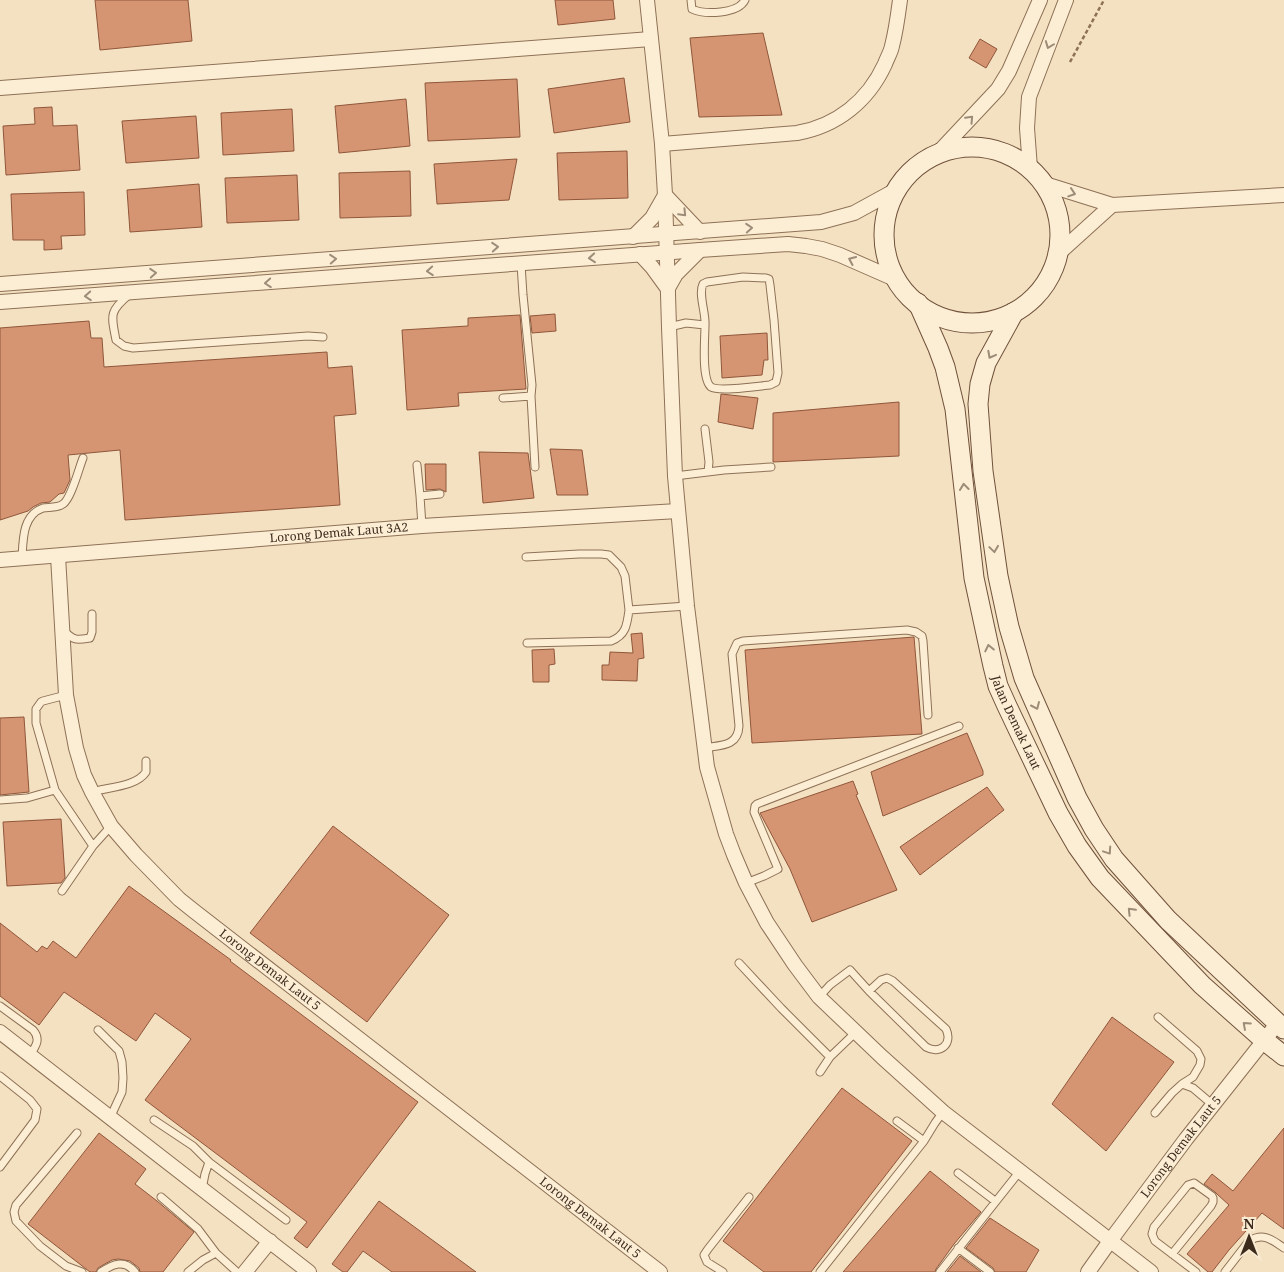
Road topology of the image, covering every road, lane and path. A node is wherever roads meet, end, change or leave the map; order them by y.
1 (648, 0) edge
2 (691, 0) edge
3 (745, 0) edge
4 (900, 0) edge
5 (1040, 0) edge
6 (1066, 0) edge
7 (1104, 0) edge
8 (651, 39) junction
9 (1070, 62) dead end
10 (0, 88) edge
11 (662, 144) junction
12 (937, 154) junction
13 (1033, 171) junction
14 (896, 190) junction
15 (665, 195) junction
16 (1284, 195) edge
17 (1112, 205) junction
18 (700, 232) junction
19 (667, 234) junction
20 (633, 237) junction
21 (700, 250) junction
22 (667, 252) junction
23 (1059, 253) junction
24 (640, 254) junction
25 (521, 264) junction
26 (897, 280) junction
27 (0, 284) edge
28 (668, 289) junction
29 (132, 292) junction
30 (0, 302) edge
31 (918, 304) junction
32 (1014, 312) junction
33 (705, 325) junction
34 (669, 327) junction
35 (323, 337) dead end
36 (531, 396) junction
37 (502, 398) dead end
38 (704, 429) dead end
39 (84, 458) dead end
40 (417, 465) dead end
41 (771, 467) dead end
42 (535, 468) dead end
43 (708, 472) junction
44 (675, 476) junction
45 (440, 494) dead end
46 (420, 496) junction
47 (678, 511) junction
48 (422, 526) junction
49 (58, 556) junction
50 (526, 557) dead end
51 (22, 559) junction
52 (0, 560) edge
53 (687, 606) junction
54 (629, 610) junction
55 (92, 614) dead end
56 (62, 629) junction
57 (527, 643) dead end
58 (66, 695) junction
59 (928, 715) dead end
60 (959, 726) dead end
61 (704, 748) junction
62 (146, 761) dead end
63 (55, 790) junction
64 (92, 792) junction
65 (0, 800) edge
66 (111, 826) junction
67 (93, 846) junction
68 (746, 882) junction
69 (62, 891) dead end
70 (739, 963) dead end
71 (869, 991) junction
72 (819, 997) junction
73 (0, 1006) edge
74 (1158, 1017) dead end
75 (1281, 1027) edge
76 (98, 1030) dead end
77 (0, 1032) edge
78 (855, 1032) junction
79 (1265, 1042) junction
80 (30, 1056) junction
81 (1284, 1056) edge
82 (830, 1057) junction
83 (820, 1072) dead end
84 (0, 1076) edge
85 (1182, 1084) junction
86 (1214, 1105) junction
87 (943, 1112) junction
88 (1155, 1113) dead end
89 (110, 1118) junction
90 (154, 1120) dead end
91 (897, 1121) dead end
92 (77, 1133) dead end
93 (924, 1141) junction
94 (209, 1162) junction
95 (0, 1167) edge
96 (1020, 1171) junction
97 (958, 1173) dead end
98 (202, 1190) junction
99 (749, 1197) dead end
100 (161, 1198) dead end
101 (996, 1201) junction
102 (286, 1220) dead end
103 (270, 1241) junction
104 (1110, 1241) junction
105 (958, 1248) junction
106 (1284, 1248) edge
107 (216, 1253) junction
108 (1172, 1254) junction
109 (82, 1272) edge
110 (101, 1272) edge
111 (135, 1272) edge
112 (188, 1272) edge
113 (237, 1272) edge
114 (245, 1272) edge
115 (310, 1272) edge
116 (660, 1272) edge
117 (723, 1272) edge
118 (820, 1272) edge
119 (940, 1272) edge
120 (990, 1272) edge
121 (1088, 1272) edge
122 (1151, 1272) edge
123 (1196, 1272) edge
124 (1225, 1272) edge

1 - 8 street
2 - 3 lane
4 - 11 street
12 -> 5 street
6 -> 13 street
7 - 9 path
8 - 10 street
8 - 11 street
11 - 15 street
12 - 13 main road
12 - 14 main road
13 -> 17 street
13 - 23 main road
18 -> 14 street
14 - 26 main road
15 -> 18 street
15 - 19 street
15 - 20 street
16 - 17 street
17 - 23 street
18 - 19 street
19 - 20 street
19 - 22 street
27 -> 20 street
21 - 22 street
26 -> 21 street
21 - 28 street
22 - 24 street
22 - 28 street
23 - 32 main road
24 -> 25 street
24 - 28 street
25 -> 29 street
25 - 36 lane
26 - 31 main road
28 - 34 street
29 -> 30 street
29 - 35 lane
31 - 32 main road
79 -> 31 main road, Jalan Demak Laut
32 -> 75 main road, Jalan Demak Laut
33 - 33 lane
33 - 34 lane
34 - 44 street
36 - 37 lane
36 - 42 lane
38 - 43 lane
39 - 51 lane
40 - 46 lane
41 - 43 lane
43 - 44 lane
44 - 47 street
45 - 46 lane
46 - 48 lane
47 - 48 street, Lorong Demak Laut 3A2
47 - 53 street
48 - 49 street, Lorong Demak Laut 3A2
49 - 51 street, Lorong Demak Laut 3A2
49 - 56 street, Lorong Demak Laut 5
50 - 54 lane
51 - 52 street, Lorong Demak Laut 3A2
53 - 54 lane
53 - 61 street
54 - 57 lane
55 - 56 lane
56 - 58 street, Lorong Demak Laut 5
58 - 63 lane
58 - 64 street, Lorong Demak Laut 5
59 - 61 lane
60 - 68 lane
61 - 68 street
62 - 64 lane
63 - 65 lane
63 - 67 lane
64 - 66 street, Lorong Demak Laut 5
66 - 67 lane
66 - 116 street, Lorong Demak Laut 5
67 - 69 lane
68 - 72 street
70 - 82 lane
71 - 71 lane
71 - 72 lane
72 - 78 street
73 - 80 lane
74 - 85 lane
75 - 79 street, Lorong Demak Laut 5
76 - 89 lane
77 - 80 street
78 - 82 lane
78 - 87 street
79 - 81 main road, Jalan Demak Laut
79 - 86 street, Lorong Demak Laut 5
80 - 89 street
82 - 83 lane
84 - 95 lane
85 - 86 lane
85 - 88 lane
86 - 104 street, Lorong Demak Laut 5
87 - 93 lane
87 - 96 street
89 - 98 street
90 - 94 lane
91 - 93 lane
92 - 109 lane
93 - 118 lane
94 - 98 lane
94 - 102 lane
96 - 101 lane
96 - 104 street
97 - 101 lane
98 - 103 street
99 - 117 lane
100 - 107 lane
101 - 105 lane
103 - 114 street
103 - 115 street
104 - 121 street, Lorong Demak Laut 5
104 - 122 street
105 - 119 lane
105 - 120 lane
106 - 124 lane
107 - 112 lane
107 - 113 lane
108 - 108 lane
108 - 123 lane
110 - 111 lane

